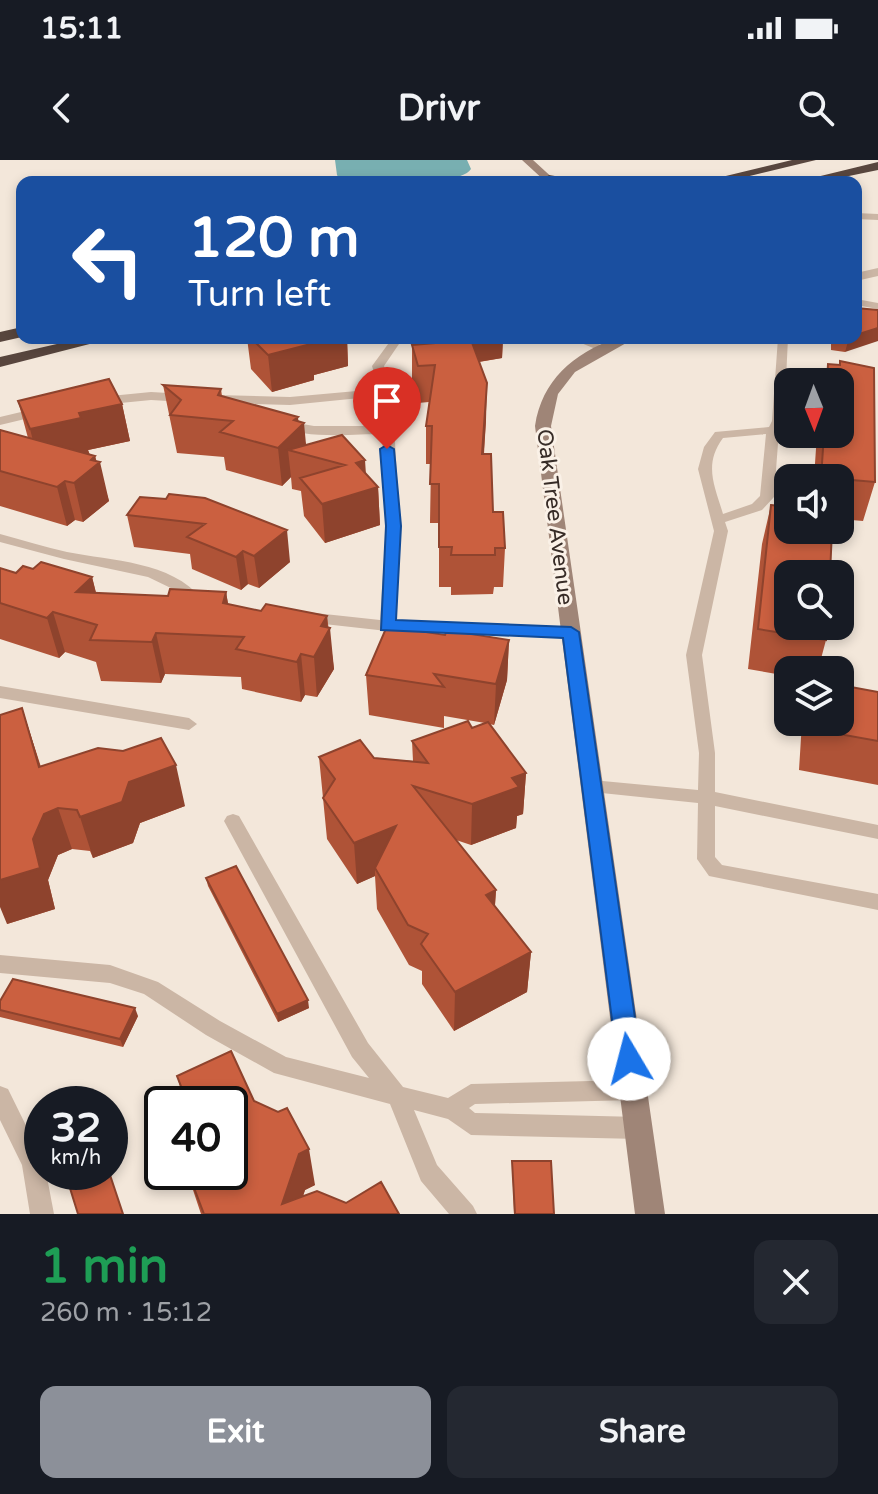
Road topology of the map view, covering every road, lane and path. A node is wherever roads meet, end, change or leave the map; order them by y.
1 (527, 160) edge
2 (810, 160) edge
3 (878, 166) edge
4 (545, 176) edge
5 (735, 176) edge
6 (830, 176) edge
7 (79, 344) edge
8 (394, 344) edge
9 (591, 344) edge
10 (612, 344) edge
11 (783, 344) edge
12 (602, 348) junction
13 (0, 362) edge
14 (386, 392) junction
15 (252, 401) junction
16 (87, 403) edge
17 (61, 408) edge
18 (259, 414) edge
19 (272, 419) edge
20 (0, 421) edge
21 (386, 430) junction
22 (773, 430) junction
23 (718, 520) junction
24 (0, 538) edge
25 (171, 601) edge
26 (286, 615) edge
27 (387, 626) junction
28 (571, 632) junction
29 (0, 692) edge
30 (189, 724) dead end
31 (592, 786) junction
32 (705, 797) junction
33 (233, 821) dead end
34 (878, 832) edge
35 (878, 902) edge
36 (0, 964) edge
37 (633, 1090) junction
38 (0, 1096) edge
39 (398, 1097) junction
40 (455, 1110) junction
41 (639, 1128) junction
42 (42, 1214) edge
43 (465, 1214) edge
44 (650, 1214) edge

1 - 4 street
2 - 5 highway
3 - 6 highway
7 - 13 highway
8 - 14 lane
9 - 12 lane
10 - 12 street, Oak Tree Avenue
11 - 22 lane
12 - 28 street, Oak Tree Avenue
14 - 15 lane
14 - 21 lane
15 - 16 lane
15 - 18 lane
17 - 20 lane
19 - 21 lane
21 - 27 lane
22 - 23 lane
22 - 23 lane
23 - 32 lane
24 - 25 lane
26 - 27 lane
27 - 28 lane
28 - 31 street, Oak Tree Avenue
29 - 30 lane
31 - 32 lane
31 - 37 street, Oak Tree Avenue
32 - 34 lane
32 - 35 lane
33 - 39 lane
36 - 39 lane
37 - 40 lane
37 - 41 street, Oak Tree Avenue
38 - 42 lane
39 - 40 lane
39 - 43 lane
40 - 41 lane
41 - 44 street, Oak Tree Avenue

